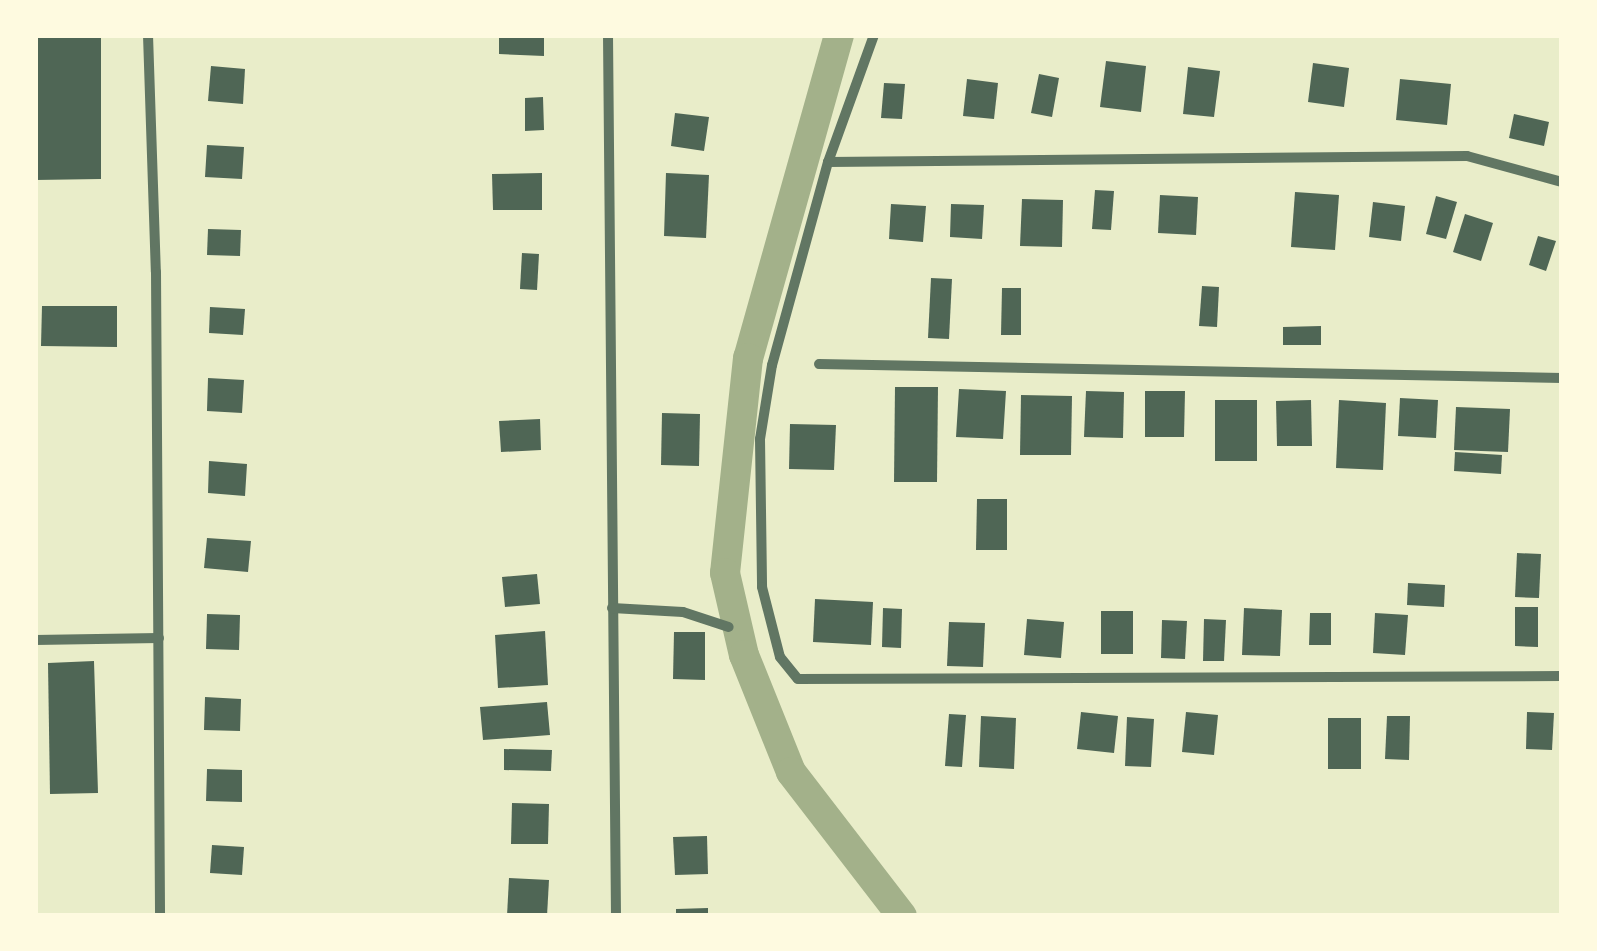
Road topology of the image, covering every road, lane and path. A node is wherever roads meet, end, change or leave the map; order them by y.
1 (148, 35) edge
2 (608, 35) edge
3 (874, 35) edge
4 (828, 162) junction
5 (1562, 182) edge
6 (819, 364) dead end
7 (1562, 378) edge
8 (612, 608) junction
9 (728, 627) dead end
10 (158, 638) junction
11 (35, 640) edge
12 (1562, 676) edge
13 (160, 916) edge
14 (616, 916) edge

1 - 10 street
2 - 8 street
3 - 4 street
4 - 5 street
4 - 12 street
6 - 7 street
8 - 9 street
8 - 14 street
10 - 11 street
10 - 13 street

